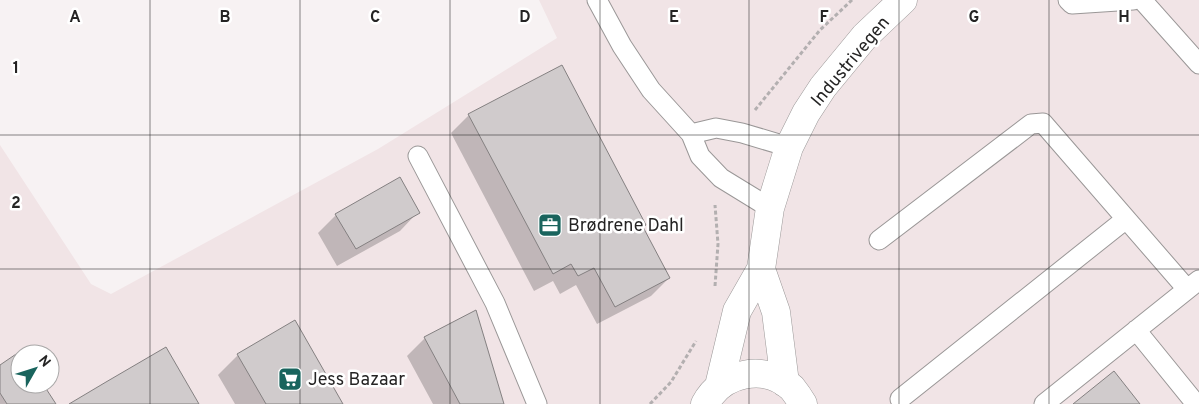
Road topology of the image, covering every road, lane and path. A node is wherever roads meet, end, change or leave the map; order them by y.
1 (597, 0) edge
2 (903, 0) edge
3 (1068, 0) edge
4 (1133, 0) edge
5 (1142, 0) edge
6 (1199, 64) edge
7 (691, 134) junction
8 (789, 146) junction
9 (418, 156) dead end
10 (770, 208) junction
11 (1126, 219) junction
12 (878, 240) dead end
13 (761, 269) junction
14 (1193, 284) edge
15 (1136, 330) junction
16 (785, 383) junction
17 (712, 395) edge
18 (900, 399) dead end
19 (537, 404) edge
20 (803, 404) edge
21 (1044, 404) edge
22 (1196, 404) edge

1 - 7 lane
2 - 8 street, Industrivegen
3 - 4 lane
5 - 6 lane
7 - 8 lane
7 - 10 lane
8 - 10 street, Industrivegen
9 - 19 lane
10 - 13 street, Industrivegen
11 - 12 lane
11 - 14 lane
11 - 18 lane
13 - 16 street, Industrivegen
13 - 17 street, Industrivegen
14 - 15 lane
15 - 21 lane
15 - 22 lane
16 - 17 street
16 - 20 street

